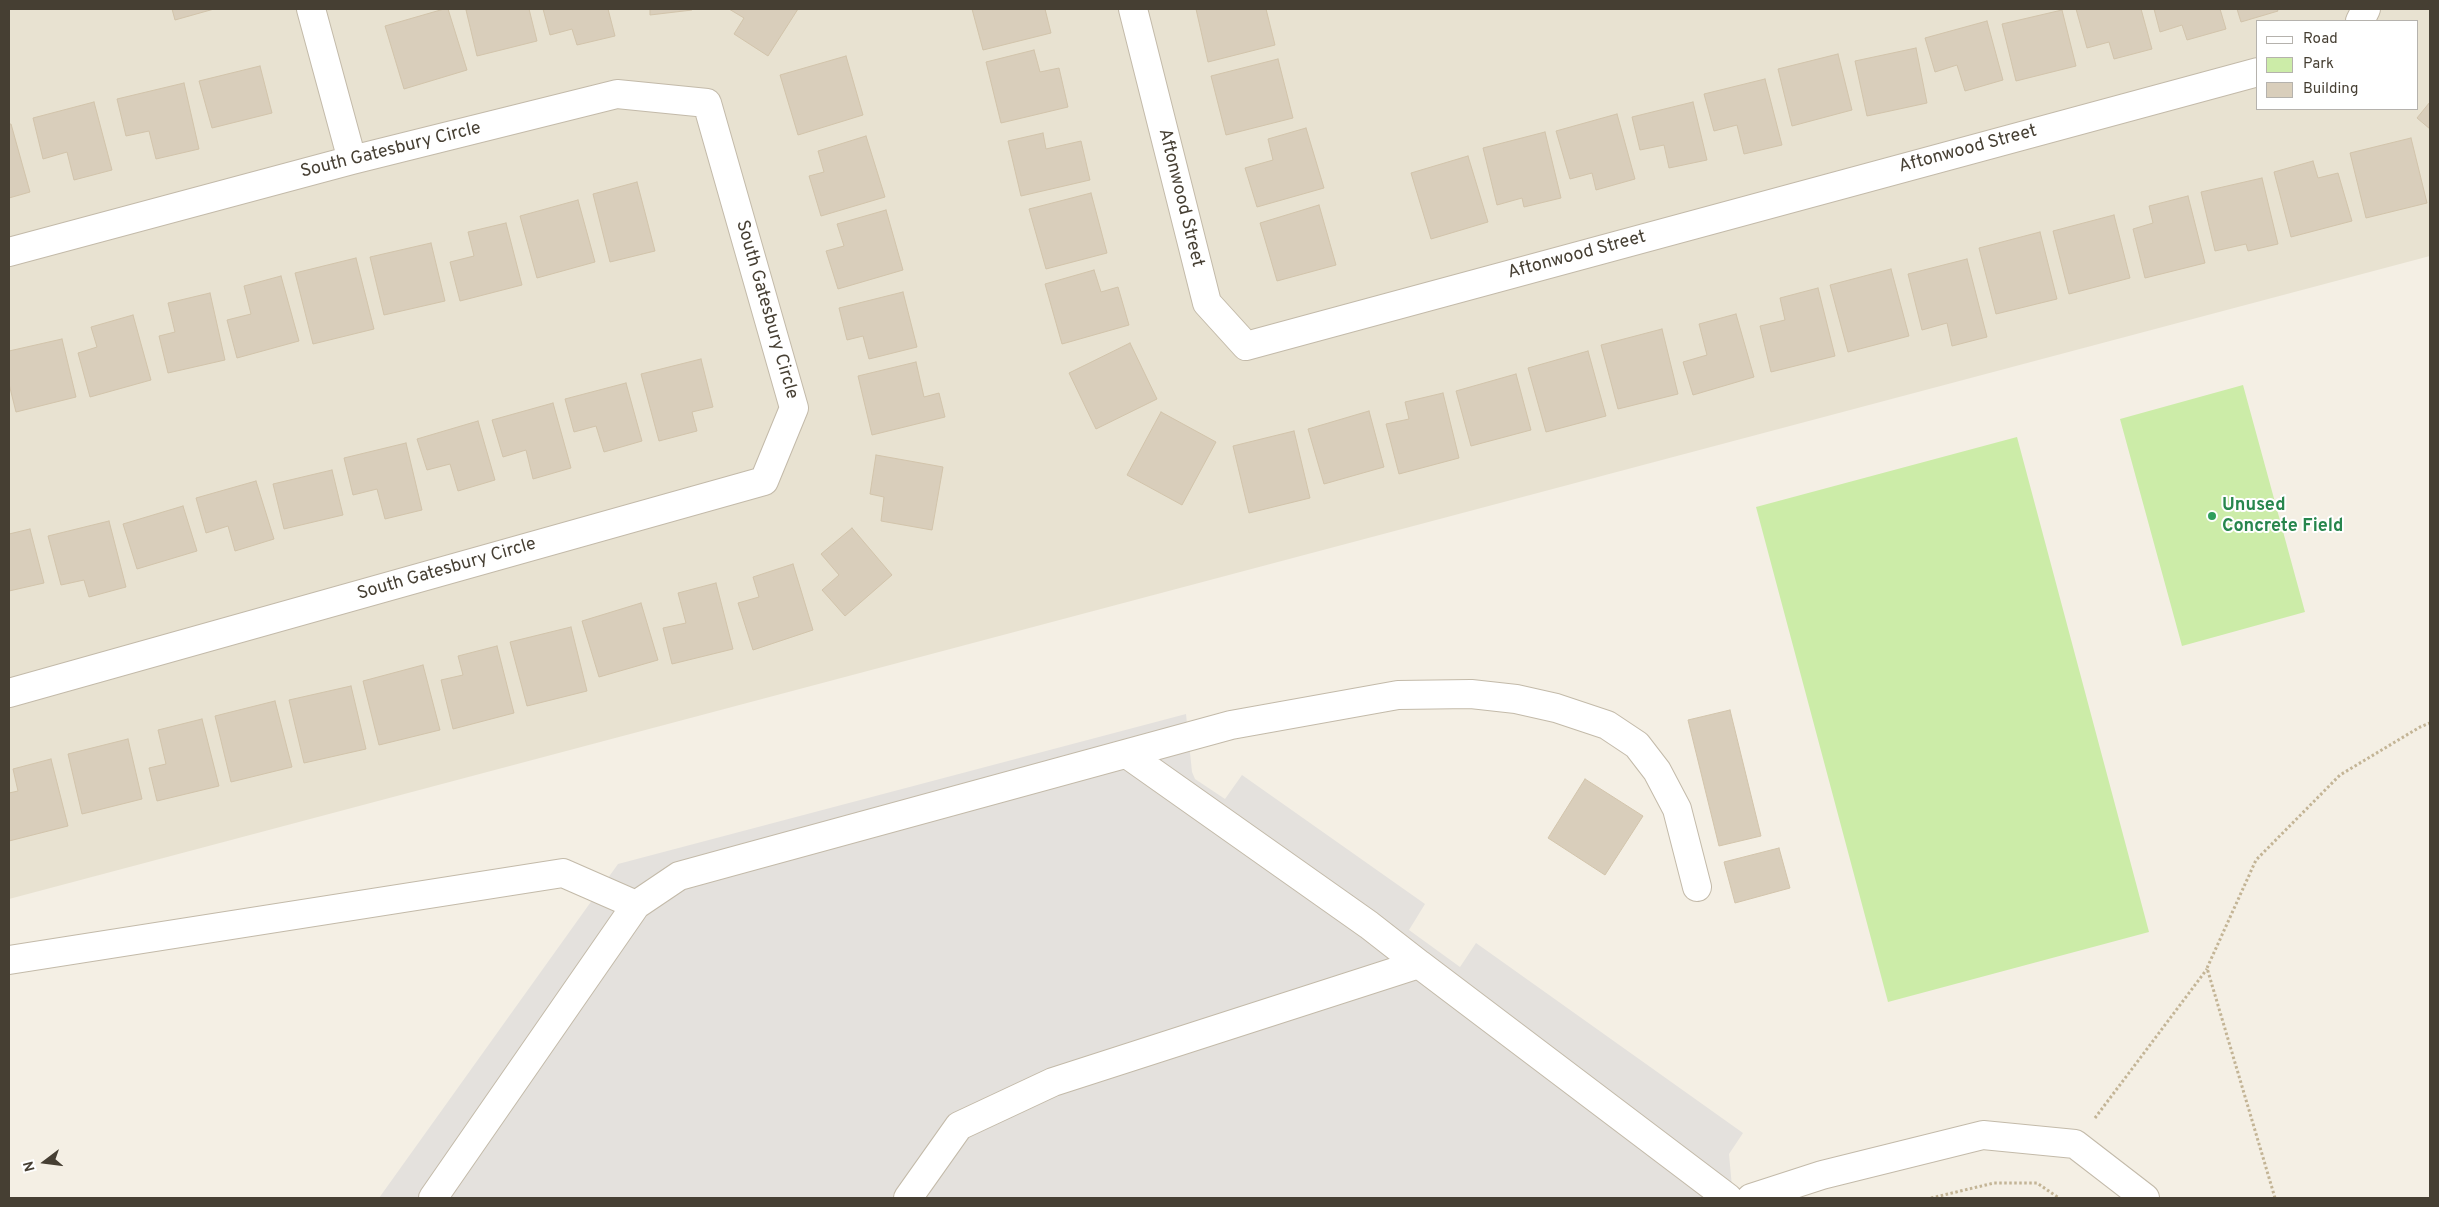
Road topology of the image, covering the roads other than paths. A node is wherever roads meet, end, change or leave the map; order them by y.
1 (311, 9) edge
2 (1133, 9) edge
3 (2256, 73) edge
4 (352, 160) junction
5 (9, 252) edge
6 (9, 693) edge
7 (1127, 754) junction
8 (1697, 887) dead end
9 (636, 905) junction
10 (9, 960) edge
11 (1419, 964) junction
12 (1758, 1197) edge
13 (433, 1198) edge
14 (908, 1198) edge
15 (1728, 1198) edge
16 (2145, 1198) edge

1 - 4 street
2 - 3 street, Aftonwood Street
4 - 5 street, South Gatesbury Circle
4 - 6 street, South Gatesbury Circle
7 - 8 street
7 - 9 street
7 - 11 street
9 - 10 street
9 - 13 street
11 - 14 street
11 - 15 street
12 - 16 street

